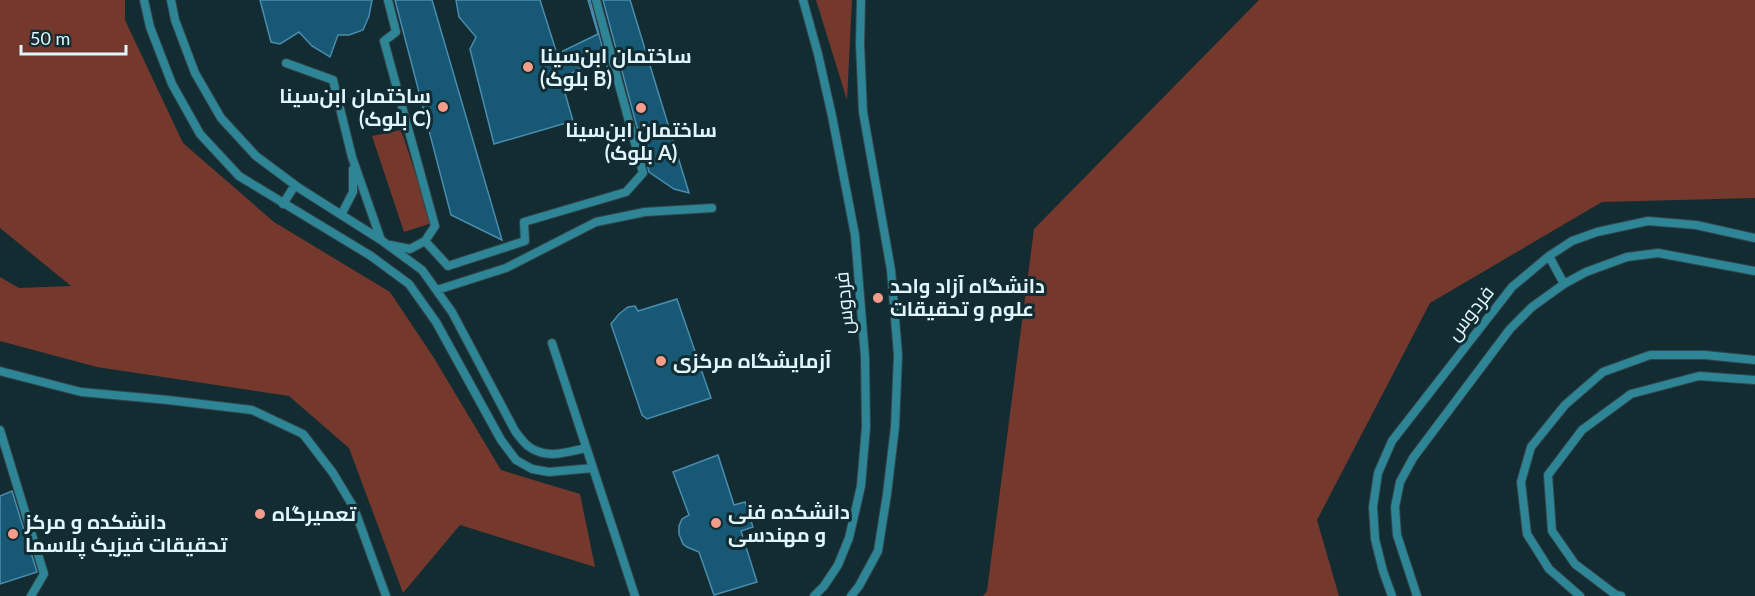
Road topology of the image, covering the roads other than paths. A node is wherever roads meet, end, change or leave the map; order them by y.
1 (144, 0) edge
2 (171, 0) edge
3 (388, 0) edge
4 (596, 0) edge
5 (803, 0) edge
6 (861, 0) edge
7 (286, 63) dead end
8 (352, 157) junction
9 (295, 185) junction
10 (283, 204) junction
11 (712, 208) dead end
12 (341, 215) junction
13 (1755, 238) edge
14 (425, 241) junction
15 (525, 241) junction
16 (384, 242) junction
17 (537, 252) junction
18 (1549, 256) junction
19 (1755, 271) edge
20 (1564, 284) junction
21 (436, 290) junction
22 (552, 343) dead end
23 (1755, 360) edge
24 (0, 370) edge
25 (1755, 380) edge
26 (0, 430) edge
27 (586, 448) junction
28 (593, 468) junction
29 (31, 596) edge
30 (386, 596) edge
31 (635, 596) edge
32 (814, 596) edge
33 (851, 596) edge
34 (1392, 596) edge
35 (1417, 596) edge
36 (1580, 596) edge
37 (1621, 596) edge

1 - 10 lane
2 - 9 lane
3 - 14 lane
4 - 15 lane
5 - 32 lane, فردوس
6 - 33 lane
7 - 8 lane
8 - 12 lane
8 - 16 lane
9 - 10 lane
9 - 12 lane
10 - 28 lane
11 - 17 lane
12 - 16 lane
13 - 18 lane, فردوس
14 - 15 lane
14 - 16 lane
15 - 17 lane
16 - 21 lane
17 - 21 lane
18 - 20 lane
18 - 34 lane, فردوس
19 - 20 lane
20 - 35 lane
21 - 27 lane
22 - 27 lane
23 - 36 lane
24 - 30 lane
25 - 37 lane
26 - 29 lane
27 - 28 lane
28 - 31 lane

